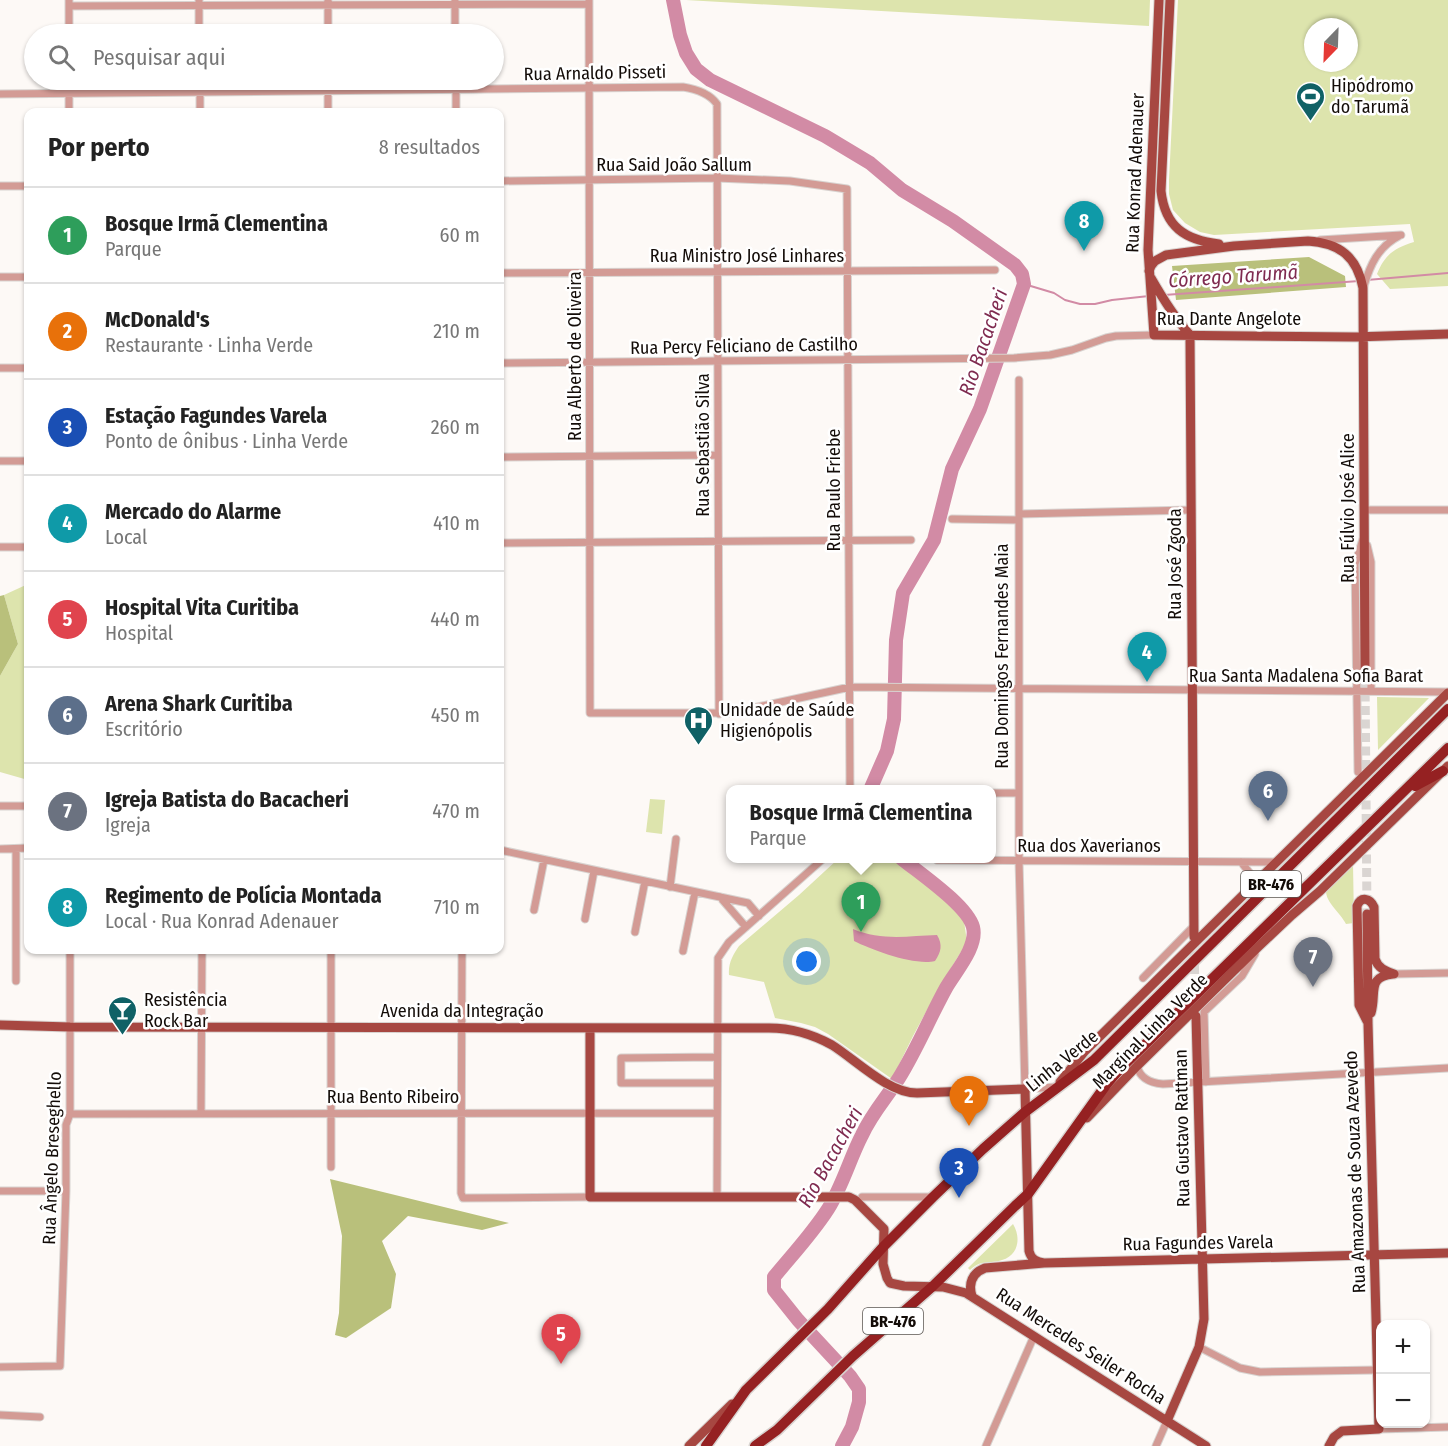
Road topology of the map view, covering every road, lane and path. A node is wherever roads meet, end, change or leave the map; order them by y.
1 (1159, 0) edge
2 (1170, 0) edge
3 (328, 2) edge
4 (455, 2) edge
5 (589, 2) edge
6 (69, 3) edge
7 (199, 3) edge
8 (69, 24) edge
9 (200, 24) edge
10 (328, 24) edge
11 (456, 24) edge
12 (589, 88) junction
13 (504, 89) edge
14 (392, 90) edge
15 (456, 90) edge
16 (328, 91) junction
17 (200, 92) junction
18 (69, 93) junction
19 (0, 94) edge
20 (717, 104) joint
21 (69, 108) edge
22 (200, 108) edge
23 (328, 108) edge
24 (456, 108) edge
25 (717, 178) junction
26 (589, 180) junction
27 (504, 181) edge
28 (0, 186) edge
29 (24, 186) edge
30 (848, 189) joint
31 (1308, 241) junction
32 (1233, 246) junction
33 (995, 270) dead end
34 (848, 271) junction
35 (717, 272) junction
36 (504, 273) edge
37 (589, 273) junction
38 (1149, 273) junction
39 (1364, 275) junction
40 (0, 277) edge
41 (24, 277) edge
42 (1154, 288) junction
43 (1448, 334) edge
44 (1154, 335) junction
45 (1190, 335) junction
46 (1364, 336) junction
47 (989, 358) joint
48 (848, 360) junction
49 (718, 361) junction
50 (590, 362) junction
51 (504, 363) edge
52 (0, 368) edge
53 (24, 368) edge
54 (1019, 380) dead end
55 (718, 455) junction
56 (504, 456) edge
57 (590, 456) junction
58 (0, 461) edge
59 (24, 461) edge
60 (1191, 510) junction
61 (1364, 510) junction
62 (1448, 510) edge
63 (1019, 517) junction
64 (952, 519) dead end
65 (1364, 537) junction
66 (849, 540) junction
67 (911, 540) dead end
68 (718, 541) junction
69 (590, 542) junction
70 (504, 543) edge
71 (0, 547) edge
72 (24, 547) edge
73 (1365, 679) tunnel mouth
74 (850, 687) junction
75 (1019, 688) junction
76 (1192, 690) junction
77 (1357, 691) junction
78 (1371, 691) junction
79 (1448, 693) edge
80 (1448, 709) edge
81 (590, 713) joint
82 (719, 714) junction
83 (1448, 748) edge
84 (1446, 769) edge
85 (1358, 772) dead end
86 (850, 785) edge
87 (1404, 792) junction
88 (996, 793) edge
89 (1019, 793) junction
90 (0, 806) edge
91 (24, 806) edge
92 (676, 839) dead end
93 (24, 848) edge
94 (0, 849) edge
95 (16, 849) junction
96 (504, 851) edge
97 (544, 860) junction
98 (996, 861) edge
99 (1019, 861) junction
100 (1193, 862) junction
101 (1242, 862) junction
102 (1277, 862) junction
103 (818, 863) edge
104 (594, 871) junction
105 (645, 881) junction
106 (1257, 882) junction
107 (670, 887) junction
108 (695, 892) junction
109 (720, 897) junction
110 (534, 910) dead end
111 (1367, 914) tunnel mouth
112 (759, 915) junction
113 (585, 920) dead end
114 (746, 927) junction
115 (635, 932) dead end
116 (1194, 932) joint
117 (1258, 947) junction
118 (683, 951) dead end
119 (70, 954) edge
120 (202, 954) edge
121 (331, 954) edge
122 (462, 954) edge
123 (1448, 973) edge
124 (1394, 974) junction
125 (1143, 978) dead end
126 (16, 981) dead end
127 (1196, 1016) dead end
128 (1368, 1023) junction
129 (0, 1024) edge
130 (70, 1027) junction
131 (201, 1027) junction
132 (331, 1027) junction
133 (462, 1028) junction
134 (590, 1028) junction
135 (717, 1028) junction
136 (717, 1058) junction
137 (1137, 1066) junction
138 (1448, 1068) edge
139 (1369, 1073) junction
140 (1202, 1082) junction
141 (717, 1083) junction
142 (1056, 1087) junction
143 (1025, 1089) junction
144 (1025, 1112) junction
145 (201, 1113) junction
146 (331, 1113) junction
147 (461, 1113) junction
148 (590, 1113) junction
149 (717, 1113) junction
150 (70, 1114) junction
151 (1066, 1139) junction
152 (331, 1167) dead end
153 (0, 1191) edge
154 (66, 1191) junction
155 (1028, 1194) junction
156 (590, 1197) junction
157 (717, 1197) junction
158 (862, 1197) dead end
159 (933, 1197) junction
160 (883, 1247) junction
161 (1448, 1253) edge
162 (1374, 1255) junction
163 (1202, 1259) junction
164 (1044, 1263) junction
165 (933, 1286) junction
166 (972, 1296) junction
167 (1376, 1332) edge
168 (1034, 1336) junction
169 (1199, 1347) junction
170 (0, 1367) edge
171 (1376, 1370) edge
172 (1377, 1374) edge
173 (746, 1390) junction
174 (0, 1415) edge
175 (40, 1417) dead end
176 (1167, 1421) junction
177 (1448, 1427) edge
178 (1379, 1429) junction
179 (777, 1430) junction
180 (689, 1446) edge
181 (706, 1446) edge
182 (755, 1446) edge
183 (761, 1446) edge
184 (986, 1446) edge
185 (1156, 1446) edge
186 (1206, 1446) edge
187 (1329, 1446) edge

1 - 38 main road, Rua Konrad Adenauer
2 - 32 main road, Rua Konrad Adenauer
3 - 4 street
3 - 7 street
3 - 10 street
4 - 5 street
4 - 11 street
5 - 12 street, Rua Alberto de Oliveira
6 - 7 street
6 - 8 street
7 - 9 street
12 - 13 street, Rua Arnaldo Pisseti
12 - 20 street, Rua Arnaldo Pisseti
12 - 26 street, Rua Alberto de Oliveira
14 - 16 street, Rua Arnaldo Pisseti
15 - 24 street
16 - 17 street, Rua Arnaldo Pisseti
16 - 23 street
17 - 18 street, Rua Arnaldo Pisseti
17 - 22 street
18 - 19 street, Rua Arnaldo Pisseti
18 - 21 street
20 - 25 street, Rua Sebastião Silva
25 - 26 street, Rua Said João Sallum
25 - 30 street, Rua Said João Sallum
25 - 35 street, Rua Sebastião Silva
26 - 27 street, Rua Said João Sallum
26 - 37 street, Rua Alberto de Oliveira
28 - 29 street
30 - 34 street, Rua Paulo Friebe
31 - 32 main road
31 - 39 main road
31 - 39 street
32 - 38 main road
33 - 34 street, Rua Ministro José Linhares
34 - 35 street, Rua Ministro José Linhares
34 - 48 street, Rua Paulo Friebe
35 - 37 street, Rua Ministro José Linhares
35 - 49 street, Rua Sebastião Silva
36 - 37 street, Rua Ministro José Linhares
37 - 50 street, Rua Alberto de Oliveira
38 - 42 main road, Rua Konrad Adenauer
39 - 46 main road, Rua Fúlvio José Alice
40 - 41 street
42 - 44 main road
42 - 45 main road, Rua Konrad Adenauer
43 - 46 main road, Rua Dante Angelote
44 - 45 main road, Rua Dante Angelote
44 - 47 street, Rua Dante Angelote
45 - 46 main road, Rua Dante Angelote
45 - 60 main road, Rua José Zgoda
46 - 61 main road, Rua Fúlvio José Alice
47 - 48 street, Rua Percy Feliciano de Castilho
48 - 49 street, Rua Percy Feliciano de Castilho
48 - 66 street, Rua Paulo Friebe
49 - 50 street, Rua Percy Feliciano de Castilho
49 - 55 street, Rua Sebastião Silva
50 - 51 street, Rua Percy Feliciano de Castilho
50 - 57 street, Rua Alberto de Oliveira
52 - 53 street
54 - 63 street, Rua Domingos Fernandes Maia
55 - 57 street
55 - 68 street, Rua Sebastião Silva
56 - 57 street
57 - 69 street, Rua Alberto de Oliveira
58 - 59 street
60 - 63 street
60 - 76 main road, Rua José Zgoda
61 - 62 street
61 - 65 main road, Rua Fúlvio José Alice
63 - 64 street
63 - 75 street, Rua Domingos Fernandes Maia
65 - 73 main road, Rua Fúlvio José Alice
65 - 77 street
65 - 78 street
66 - 67 street
66 - 68 street
66 - 74 street, Rua Paulo Friebe
68 - 69 street
68 - 82 street, Rua Sebastião Silva
69 - 70 street
69 - 81 street, Rua Alberto de Oliveira
71 - 72 street
74 - 75 street, Rua Santa Madalena Sofia Barat
74 - 82 street, Rua Santa Madalena Sofia Barat
74 - 86 street, Rua Paulo Friebe
75 - 76 street, Rua Santa Madalena Sofia Barat
75 - 89 street, Rua Domingos Fernandes Maia
76 - 77 street, Rua Santa Madalena Sofia Barat
76 - 100 main road, Rua José Zgoda
77 - 78 street, Rua Santa Madalena Sofia Barat
77 - 85 street
78 - 79 street, Rua Santa Madalena Sofia Barat
79 - 102 main road
80 - 142 highway, Linha Verde / BR-476
81 - 82 street, Rua Santa Madalena Sofia Barat
83 - 87 highway, BR-476
84 - 87 highway
84 - 117 main road, Marginal Linha Verde
87 - 151 highway, BR-476
88 - 89 street
89 - 99 street, Rua Domingos Fernandes Maia
90 - 91 street
92 - 107 street
93 - 95 street
94 - 95 street
95 - 126 street
96 - 97 street
97 - 104 street
97 - 110 street
98 - 99 street, Rua dos Xaverianos
99 - 100 street, Rua dos Xaverianos
99 - 143 street, Rua Domingos Fernandes Maia
100 - 101 street, Rua dos Xaverianos
100 - 116 main road, Rua José Zgoda
101 - 102 street, Rua dos Xaverianos
101 - 106 street
102 - 106 main road
103 - 112 street
104 - 105 street
104 - 113 street
105 - 107 street
105 - 115 street
106 - 142 main road
107 - 108 street
108 - 109 street
108 - 118 street
109 - 112 street
109 - 114 street
111 - 128 main road, Rua Amazonas de Souza Azevedo
112 - 114 street
114 - 135 street
116 - 125 street
117 - 137 main road, Marginal Linha Verde
117 - 140 street
119 - 130 street, Rua Ângelo Breseghello
120 - 131 street
121 - 132 street
122 - 133 street
123 - 124 street
124 - 128 main road
124 - 128 main road
127 - 140 main road, Rua Gustavo Rattman
128 - 139 main road, Rua Amazonas de Souza Azevedo
129 - 130 main road, Avenida da Integração
130 - 131 main road, Avenida da Integração
130 - 150 street, Rua Ângelo Breseghello
131 - 132 main road, Avenida da Integração
131 - 145 street
132 - 133 main road, Avenida da Integração
132 - 146 street
133 - 134 main road, Avenida da Integração
133 - 147 street
134 - 135 main road, Avenida da Integração
134 - 148 main road
135 - 136 street
135 - 143 main road, Avenida da Integração
136 - 141 street
136 - 141 street
137 - 140 street
137 - 151 main road, Marginal Linha Verde
138 - 139 street
139 - 140 street
139 - 162 main road, Rua Amazonas de Souza Azevedo
140 - 163 main road, Rua Gustavo Rattman
141 - 149 street
142 - 143 street
142 - 144 highway, Linha Verde / BR-476
143 - 144 main road, Rua Domingos Fernandes Maia
144 - 155 main road, Rua Domingos Fernandes Maia
144 - 159 highway, Linha Verde / BR-476
145 - 146 street, Rua Bento Ribeiro
145 - 150 street, Rua Bento Ribeiro
146 - 147 street, Rua Bento Ribeiro
146 - 152 street
147 - 148 street, Rua Bento Ribeiro
147 - 156 street
148 - 149 street, Rua Bento Ribeiro
148 - 156 main road
149 - 157 street
150 - 154 street, Rua Ângelo Breseghello
151 - 155 highway, BR-476
153 - 154 street
154 - 170 street, Rua Ângelo Breseghello
155 - 164 main road, Rua Domingos Fernandes Maia
155 - 165 highway, BR-476
156 - 157 main road
157 - 160 main road
158 - 159 street
159 - 160 highway, Linha Verde / BR-476
160 - 165 main road, Rua Mercedes Seiler Rocha
160 - 173 highway, Linha Verde / BR-476
161 - 162 main road, Rua Fagundes Varela
162 - 163 main road, Rua Fagundes Varela
162 - 167 main road, Rua Amazonas de Souza Azevedo
163 - 164 main road, Rua Fagundes Varela
163 - 169 main road, Rua Gustavo Rattman
164 - 166 main road, Rua Fagundes Varela
165 - 166 main road, Rua Mercedes Seiler Rocha
165 - 179 highway, BR-476
166 - 168 main road, Rua Mercedes Seiler Rocha
168 - 176 main road, Rua Mercedes Seiler Rocha
168 - 184 street
169 - 171 street
169 - 176 main road, Rua Gustavo Rattman
172 - 178 main road, Rua Amazonas de Souza Azevedo
173 - 180 main road
173 - 181 highway, Linha Verde / BR-476
174 - 175 street
176 - 185 street, Rua Gustavo Rattman
176 - 186 main road, Rua Mercedes Seiler Rocha
177 - 178 street
178 - 187 main road
179 - 182 highway, BR-476
179 - 183 main road

